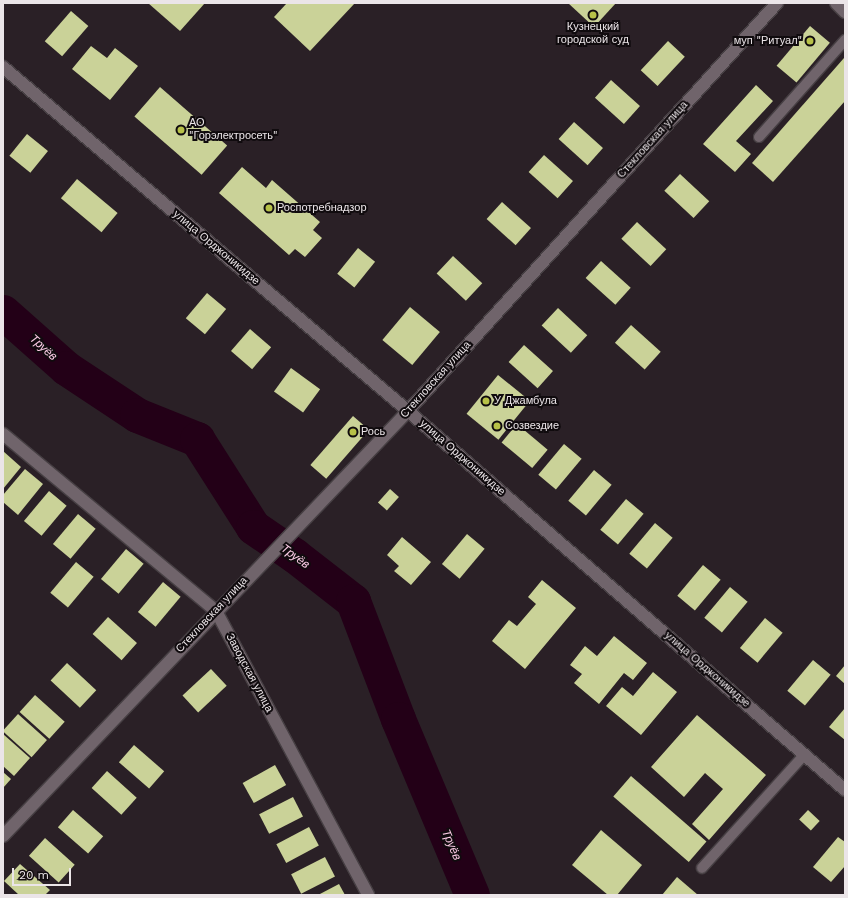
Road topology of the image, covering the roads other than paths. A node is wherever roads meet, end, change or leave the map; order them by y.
1 (777, 3) edge
2 (836, 3) edge
3 (845, 12) edge
4 (845, 40) edge
5 (3, 67) edge
6 (759, 136) dead end
7 (408, 411) junction
8 (3, 434) edge
9 (216, 611) junction
10 (804, 755) junction
11 (845, 790) edge
12 (3, 836) edge
13 (702, 868) dead end
14 (368, 895) edge

1 - 7 street, Стекловская улица
2 - 3 street
4 - 6 lane
5 - 7 street, улица Орджоникидзе
7 - 9 street, Стекловская улица
7 - 10 street, улица Орджоникидзе
8 - 9 street, Заводская улица
9 - 12 street, Стекловская улица
9 - 14 street, Заводская улица
10 - 11 street, улица Орджоникидзе
10 - 13 lane

